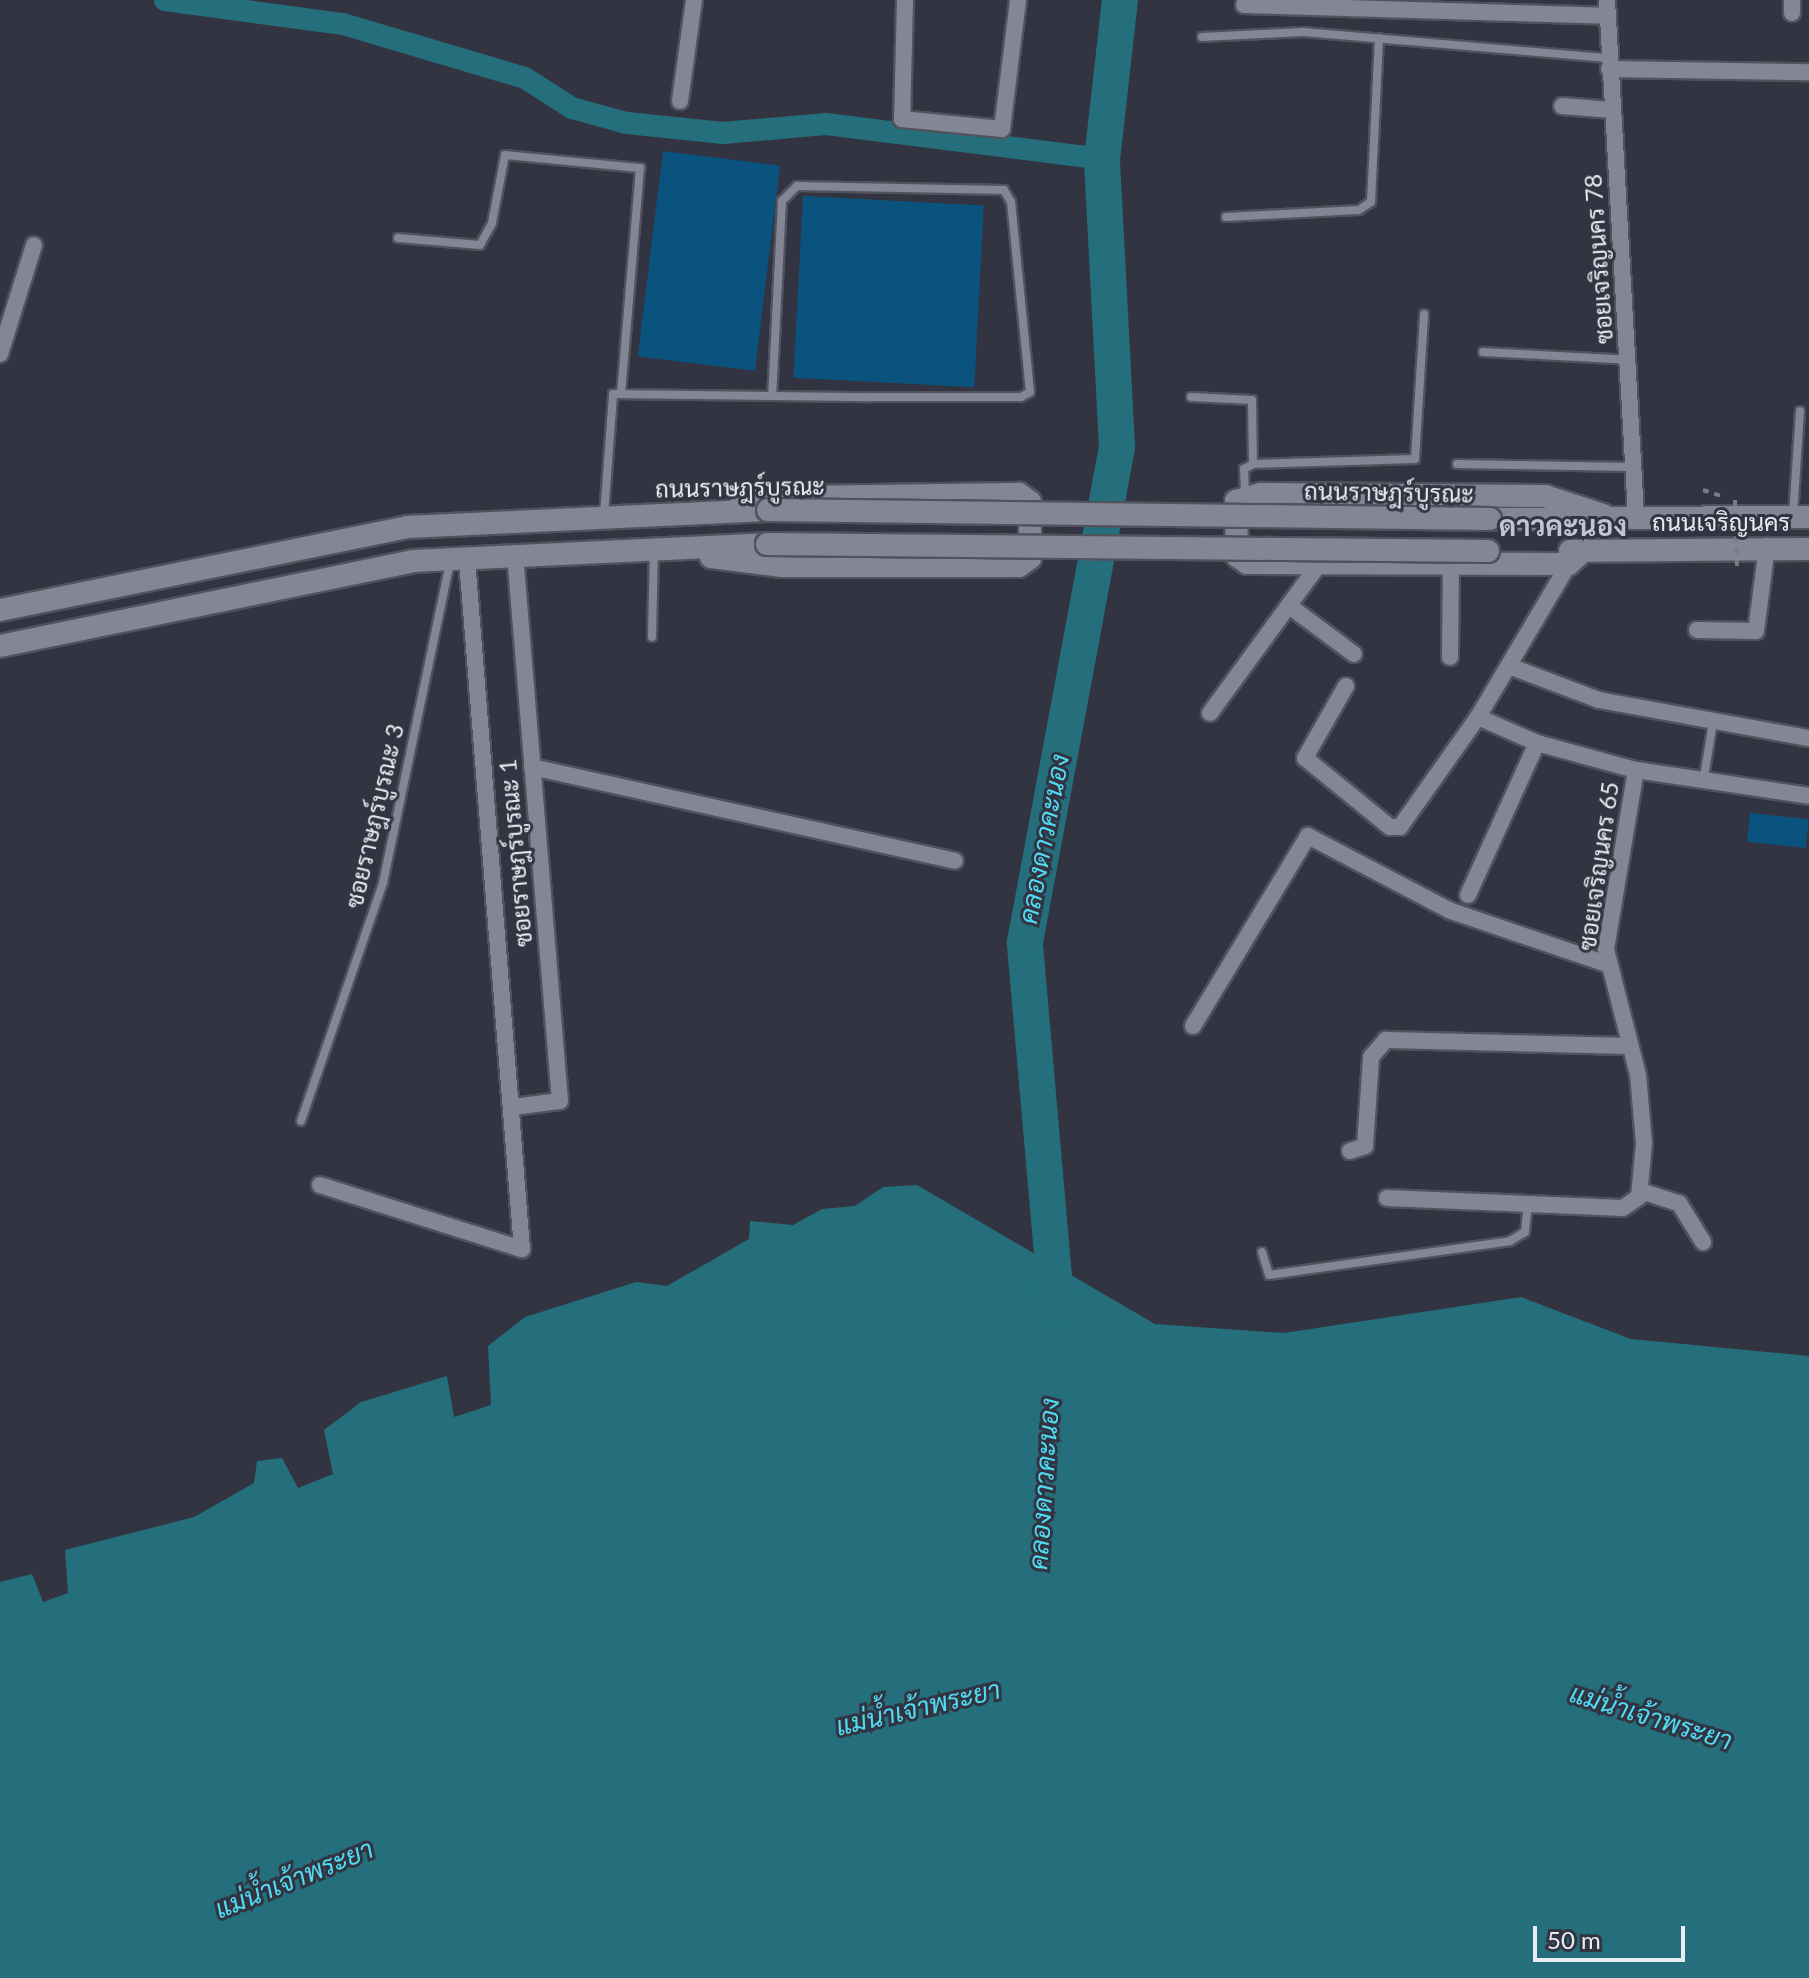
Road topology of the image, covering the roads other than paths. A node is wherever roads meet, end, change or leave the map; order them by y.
1 (694, 0) edge
2 (905, 0) edge
3 (1018, 0) edge
4 (1244, 5) dead end
5 (1607, 8) edge
6 (1202, 37) dead end
7 (1379, 38) junction
8 (1608, 64) junction
9 (1809, 72) edge
10 (680, 101) dead end
11 (1562, 106) dead end
12 (1612, 110) junction
13 (1226, 217) dead end
14 (398, 238) dead end
15 (34, 245) dead end
16 (1424, 314) dead end
17 (1483, 352) dead end
18 (0, 354) edge
19 (1629, 360) junction
20 (621, 394) junction
21 (772, 396) junction
22 (1191, 397) dead end
23 (1800, 411) dead end
24 (1253, 464) junction
25 (1457, 464) dead end
26 (1632, 467) junction
27 (1245, 495) junction
28 (678, 513) junction
29 (1603, 515) junction
30 (1636, 515) junction
31 (1801, 516) edge
32 (604, 518) junction
33 (1490, 519) joint
34 (1767, 546) junction
35 (1809, 549) edge
36 (682, 551) junction
37 (654, 552) junction
38 (515, 554) junction
39 (1577, 557) junction
40 (458, 560) junction
41 (240, 561) junction
42 (1319, 564) junction
43 (1451, 566) junction
44 (247, 596) junction
45 (1292, 608) junction
46 (0, 610) edge
47 (1697, 630) dead end
48 (652, 637) dead end
49 (0, 646) edge
50 (1354, 654) dead end
51 (1450, 657) dead end
52 (1509, 666) junction
53 (1346, 686) dead end
54 (1210, 713) dead end
55 (1478, 717) junction
56 (1713, 722) junction
57 (1809, 738) edge
58 (1537, 743) junction
59 (532, 767) junction
60 (1636, 770) junction
61 (1704, 777) junction
62 (1809, 796) edge
63 (955, 861) dead end
64 (1468, 895) dead end
65 (1607, 964) junction
66 (1193, 1026) dead end
67 (1630, 1046) junction
68 (513, 1107) junction
69 (301, 1121) dead end
70 (1350, 1151) dead end
71 (320, 1185) dead end
72 (1641, 1191) junction
73 (1387, 1198) dead end
74 (1528, 1203) junction
75 (1703, 1242) dead end
76 (1262, 1252) dead end

1 - 10 street
2 - 3 street
4 - 5 street
5 - 8 street, ซอยเจริญนคร 78
6 - 7 lane
7 - 8 lane
7 - 13 lane
8 - 9 street
8 - 12 street, ซอยเจริญนคร 78
11 - 12 street
12 - 19 street, ซอยเจริญนคร 78
14 - 20 lane
15 - 18 street
16 - 24 lane
17 - 19 lane
19 - 26 street, ซอยเจริญนคร 78
20 - 21 lane
20 - 32 lane
21 - 21 lane
22 - 24 lane
23 - 31 lane
24 - 27 lane
25 - 26 lane
26 - 30 street, ซอยเจริญนคร 78
27 - 29 main road
27 - 42 main road
28 - 32 main road, ถนนราษฎร์บูรณะ
28 - 33 main road, ถนนราษฎร์บูรณะ, bridge
28 - 36 main road
29 - 30 main road, ถนนเจริญนคร
29 - 33 main road, ถนนเจริญนคร
30 - 31 main road, ถนนเจริญนคร
32 - 41 main road, ถนนราษฎร์บูรณะ
34 - 35 main road, ถนนเจริญนคร
34 - 39 main road, ถนนเจริญนคร
34 - 47 street
36 - 37 main road
36 - 39 main road, ถนนเจริญนคร, bridge
37 - 38 main road
37 - 48 lane
38 - 40 main road
38 - 59 street, ซอยราษฎร์บูรณะ 1
39 - 43 main road
39 - 52 street
40 - 44 main road
40 - 68 street, ซอยราษฎร์บูรณะ 1
40 - 69 lane, ซอยราษฎร์บูรณะ 3
41 - 44 main road
41 - 46 main road, ถนนราษฎร์บูรณะ
42 - 43 main road
42 - 45 street
43 - 51 street
44 - 49 main road
45 - 50 street
45 - 54 street
52 - 55 street
52 - 56 street
53 - 55 street
55 - 58 street, ซอยเจริญนคร 65
56 - 57 street
56 - 61 lane
58 - 60 street, ซอยเจริญนคร 65
58 - 64 street
59 - 63 street
59 - 68 street, ซอยราษฎร์บูรณะ 1
60 - 61 street
60 - 65 street, ซอยเจริญนคร 65
61 - 62 street
65 - 66 street
65 - 67 street, ซอยเจริญนคร 65
67 - 70 street
67 - 72 street, ซอยเจริญนคร 65
68 - 71 street, ซอยราษฎร์บูรณะ 1
72 - 74 street
72 - 75 street
73 - 74 street
74 - 76 lane

